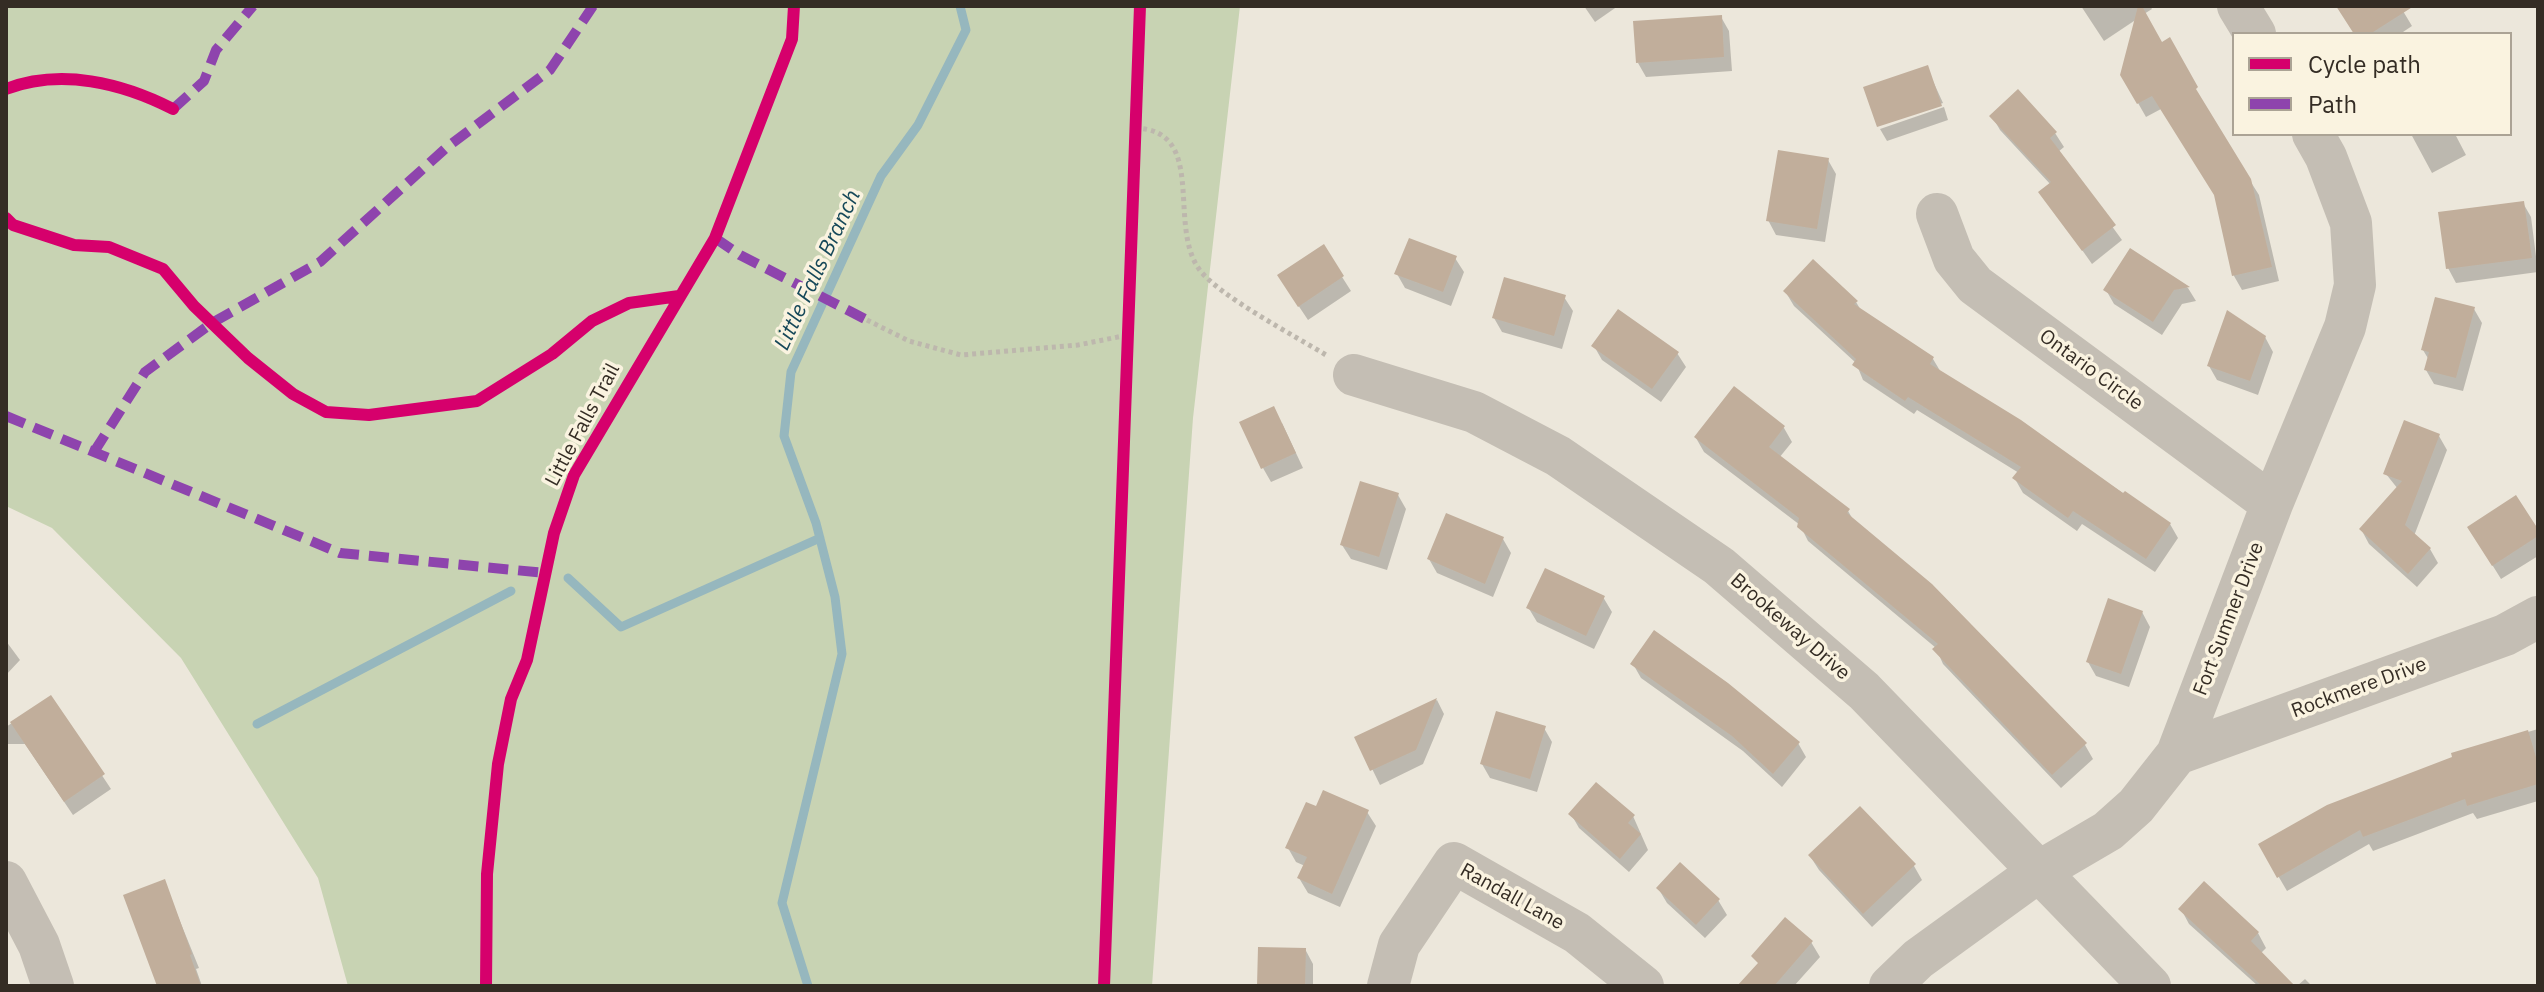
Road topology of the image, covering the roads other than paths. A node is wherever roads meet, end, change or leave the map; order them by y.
1 (2238, 6) edge
2 (2254, 32) edge
3 (2314, 136) edge
4 (1937, 214) dead end
5 (1354, 375) road end
6 (2272, 504) junction
7 (2538, 617) edge
8 (2177, 754) junction
9 (2038, 872) junction
10 (6, 882) edge
11 (53, 986) edge
12 (1388, 986) edge
13 (1643, 986) edge
14 (1890, 986) edge
15 (2150, 986) edge

1 - 2 street
3 - 6 street, Fort Sumner Drive
4 - 6 street, Ontario Circle
5 - 9 street, Brookeway Drive
6 - 8 street, Fort Sumner Drive
7 - 8 street, Rockmere Drive
8 - 9 street, Fort Sumner Drive
9 - 14 street, Fort Sumner Drive
9 - 15 street, Brookeway Drive
10 - 11 street
12 - 13 street, Randall Lane

